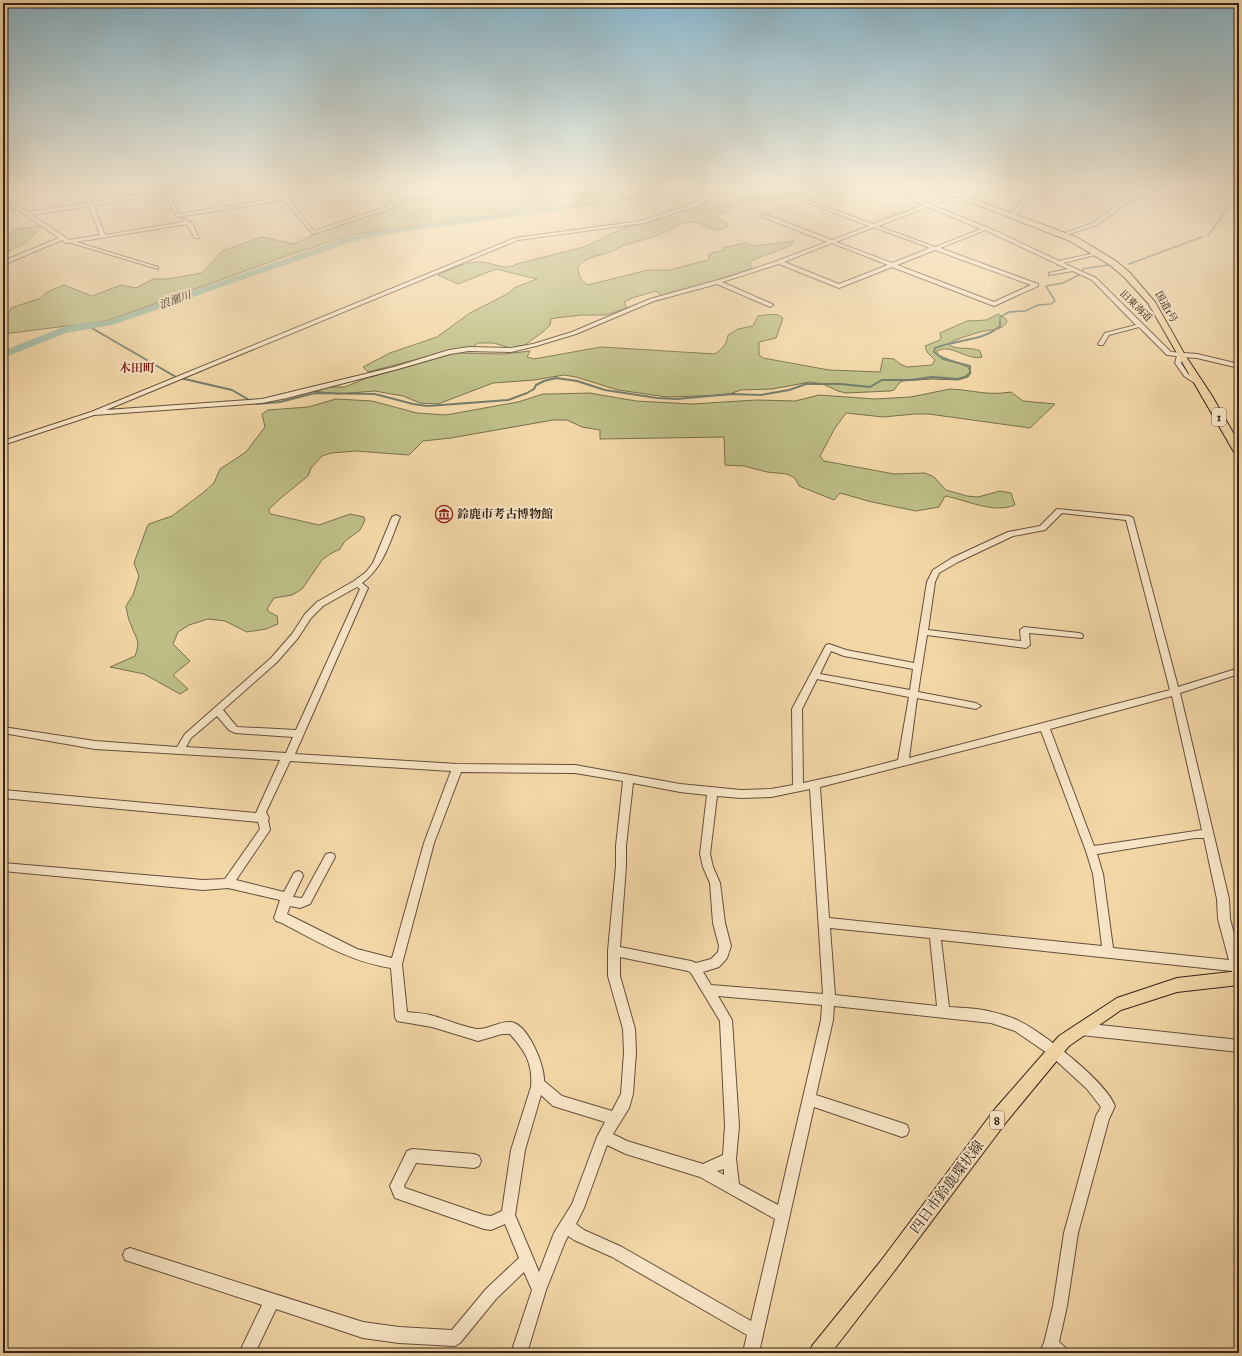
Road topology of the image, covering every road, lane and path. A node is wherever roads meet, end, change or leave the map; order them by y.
1 (31, 251) edge
2 (102, 251) edge
3 (488, 251) edge
4 (808, 251) edge
5 (857, 251) edge
6 (927, 251) edge
7 (944, 251) edge
8 (1035, 251) edge
9 (1093, 251) edge
10 (1101, 251) edge
11 (1096, 253) junction
12 (779, 262) junction
13 (1059, 262) junction
14 (3, 263) edge
15 (893, 265) junction
16 (156, 268) dead end
17 (1074, 269) junction
18 (1051, 274) dead end
19 (718, 282) junction
20 (1147, 292) junction
21 (770, 305) dead end
22 (1141, 325) junction
23 (1101, 344) dead end
24 (1181, 355) junction
25 (1190, 355) junction
26 (1239, 366) edge
27 (1198, 383) junction
28 (93, 413) junction
29 (1239, 437) edge
30 (3, 443) edge
31 (1239, 452) edge
32 (396, 517) dead end
33 (358, 583) junction
34 (923, 632) junction
35 (1079, 636) dead end
36 (917, 666) junction
37 (1239, 671) edge
38 (815, 676) junction
39 (1174, 692) junction
40 (913, 695) junction
41 (976, 706) dead end
42 (216, 710) junction
43 (1044, 726) junction
44 (3, 730) edge
45 (299, 734) junction
46 (180, 750) junction
47 (288, 757) junction
48 (903, 762) junction
49 (457, 768) junction
50 (628, 779) junction
51 (815, 784) junction
52 (798, 788) junction
53 (710, 791) junction
54 (3, 794) edge
55 (264, 818) junction
56 (1208, 834) junction
57 (1091, 851) junction
58 (330, 857) dead end
59 (3, 867) edge
60 (298, 876) dead end
61 (228, 883) junction
62 (286, 898) junction
63 (824, 922) junction
64 (935, 935) junction
65 (614, 951) junction
66 (1108, 952) junction
67 (396, 964) junction
68 (695, 969) junction
69 (1238, 973) edge
70 (708, 990) junction
71 (828, 1000) junction
72 (944, 1012) junction
73 (1081, 1029) junction
74 (1239, 1046) edge
75 (1054, 1051) junction
76 (537, 1083) junction
77 (809, 1099) junction
78 (615, 1119) junction
79 (902, 1130) dead end
80 (604, 1137) junction
81 (729, 1159) junction
82 (474, 1161) dead end
83 (703, 1171) junction
84 (733, 1188) junction
85 (508, 1215) junction
86 (782, 1215) junction
87 (567, 1226) junction
88 (130, 1254) dead end
89 (526, 1261) junction
90 (539, 1290) junction
91 (272, 1301) junction
92 (756, 1332) junction
93 (1053, 1350) edge
94 (247, 1353) edge
95 (519, 1353) edge
96 (753, 1353) edge
97 (819, 1353) edge

1 - 14 street
2 - 16 street
3 - 28 street
4 - 12 street
5 - 15 street
6 - 15 street
7 - 15 street
8 - 13 street, 旧東海道
9 - 11 highway, 国道1号 / 1
10 - 20 highway, 国道1号 / 1
11 - 13 street
11 - 20 highway, 国道1号 / 1
12 - 15 street
12 - 19 street
13 - 17 street, 旧東海道
17 - 18 street
17 - 22 street, 旧東海道
19 - 21 street
19 - 28 street
20 - 24 highway, 国道1号 / 1
20 - 25 highway, 国道1号 / 1
22 - 23 street
22 - 24 street, 旧東海道
24 - 25 street
24 - 27 highway, 国道1号 / 1
24 - 27 street
25 - 26 street
25 - 29 highway, 国道1号 / 1
27 - 31 highway, 国道1号 / 1
28 - 30 street
32 - 33 street
33 - 42 street
33 - 45 street
34 - 35 street
34 - 36 street
34 - 39 street
36 - 38 street
36 - 40 street
37 - 39 street
38 - 40 street
38 - 52 street
39 - 43 street
39 - 56 street
40 - 41 street
40 - 48 street
42 - 45 street
42 - 46 street
43 - 48 street
43 - 57 street
44 - 46 street
45 - 47 street
46 - 47 street
47 - 49 street
47 - 55 street
48 - 51 street
49 - 50 street
49 - 67 street
50 - 53 street
50 - 65 street
51 - 52 street
51 - 63 street
52 - 53 street
53 - 68 street
54 - 55 street
55 - 61 street
56 - 57 street
56 - 69 street
57 - 66 street
58 - 62 street
59 - 61 street
60 - 62 street
61 - 62 street
62 - 67 street
63 - 64 street
63 - 71 street
64 - 66 street
64 - 72 street
65 - 68 street
65 - 78 street
66 - 69 street
67 - 76 street
68 - 70 street
69 - 73 main road, 四日市鈴鹿環状線 / 8
70 - 71 street
70 - 81 street
71 - 72 street
71 - 77 street
72 - 75 street
73 - 74 street
73 - 75 main road, 四日市鈴鹿環状線 / 8
75 - 93 street
75 - 97 main road, 四日市鈴鹿環状線 / 8
76 - 78 street
76 - 85 street
77 - 79 street
77 - 86 street
78 - 80 street
80 - 83 street
80 - 87 street
81 - 83 street
81 - 84 street
82 - 85 street
83 - 84 street
84 - 86 street
85 - 89 street
86 - 92 street
87 - 90 street
87 - 92 street
88 - 91 street
89 - 90 street
89 - 91 street
90 - 95 street
91 - 94 street
92 - 96 street

